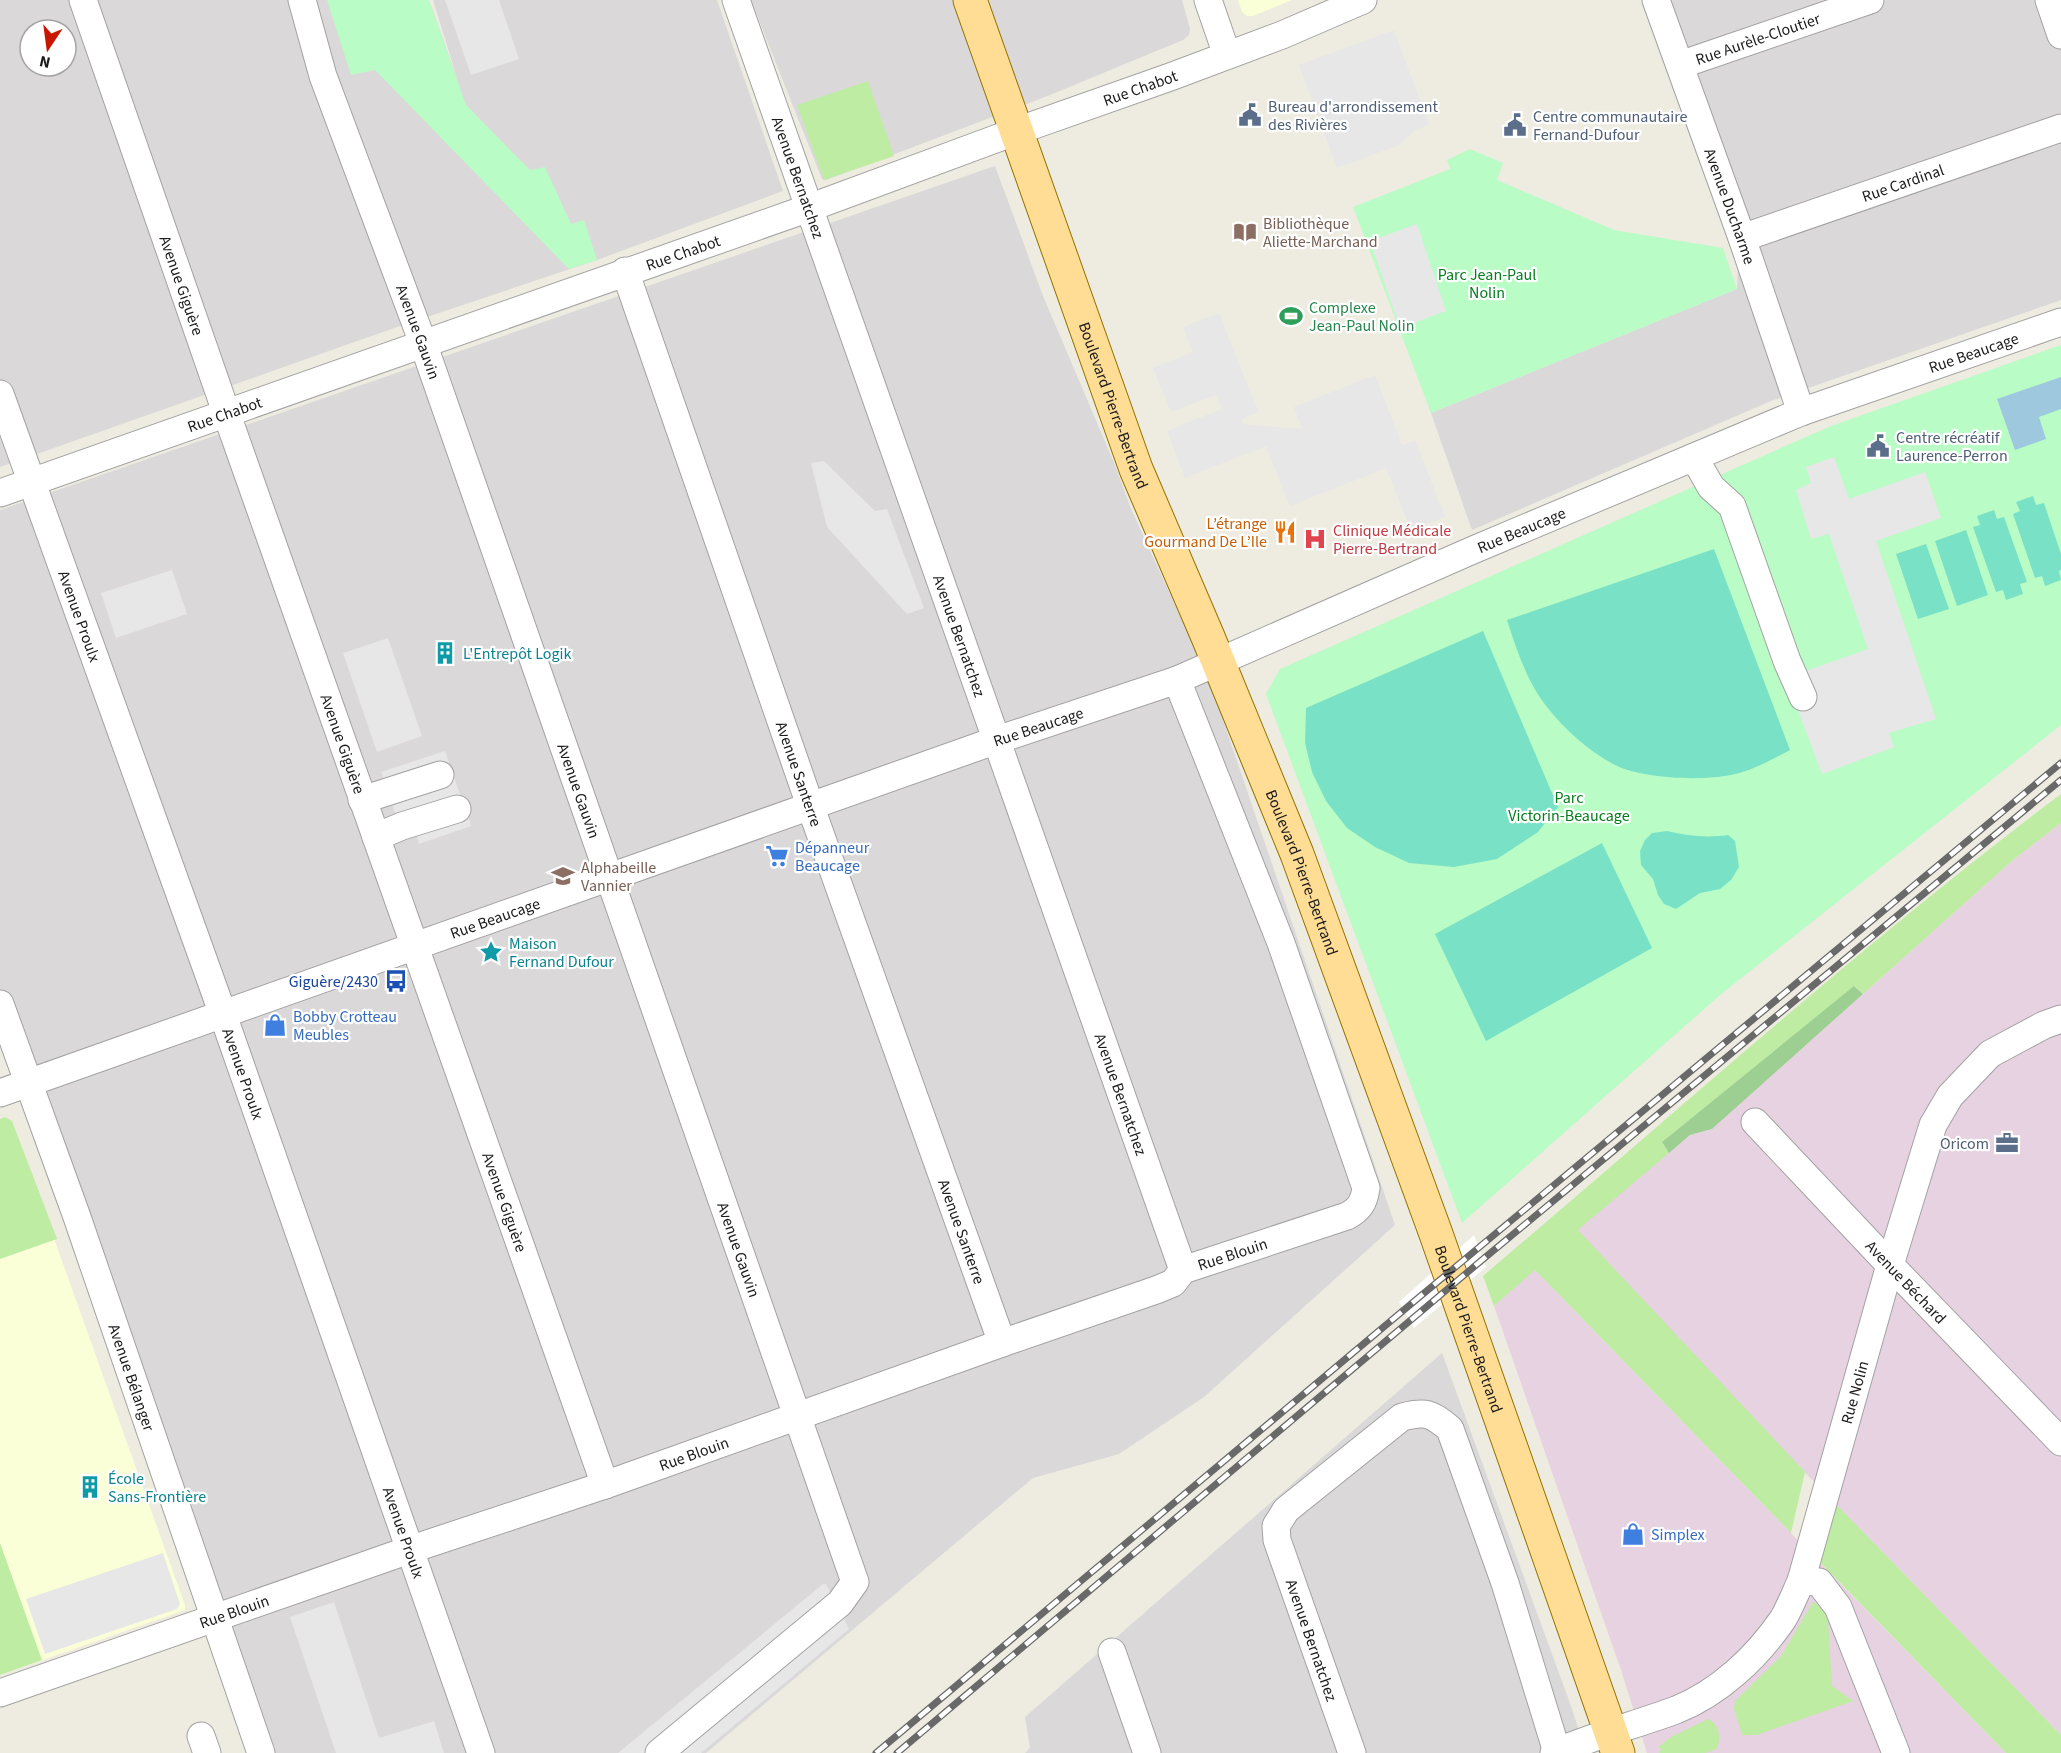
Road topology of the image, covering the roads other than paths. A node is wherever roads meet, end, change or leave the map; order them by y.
1 (83, 0) edge
2 (302, 0) edge
3 (736, 0) edge
4 (970, 0) edge
5 (1208, 0) edge
6 (1363, 0) edge
7 (1656, 0) edge
8 (1870, 0) edge
9 (2049, 0) edge
10 (2061, 35) edge
11 (1227, 55) junction
12 (1680, 65) junction
13 (2061, 128) edge
14 (1017, 131) junction
15 (809, 208) junction
16 (1742, 238) junction
17 (625, 271) junction
18 (2061, 322) edge
19 (423, 343) junction
20 (0, 394) edge
21 (226, 412) junction
22 (1801, 412) junction
23 (1694, 457) junction
24 (31, 482) junction
25 (0, 493) edge
26 (1218, 662) junction
27 (1177, 680) junction
28 (1803, 697) dead end
29 (998, 741) junction
30 (440, 775) dead end
31 (362, 800) junction
32 (812, 808) junction
33 (457, 809) dead end
34 (376, 837) junction
35 (608, 878) junction
36 (414, 947) junction
37 (0, 1004) edge
38 (223, 1015) junction
39 (2061, 1019) edge
40 (28, 1083) junction
41 (0, 1093) edge
42 (1755, 1122) dead end
43 (1890, 1265) junction
44 (1183, 1270) junction
45 (1002, 1343) junction
46 (797, 1417) junction
47 (2060, 1439) edge
48 (605, 1485) junction
49 (409, 1550) junction
50 (1801, 1581) junction
51 (214, 1619) junction
52 (1112, 1652) dead end
53 (0, 1693) edge
54 (1615, 1742) edge
55 (1556, 1752) edge
56 (261, 1753) edge
57 (481, 1753) edge
58 (659, 1753) edge
59 (1146, 1753) edge
60 (1352, 1753) edge
61 (1896, 1753) edge

1 - 21 street, Avenue Giguère
2 - 19 street, Avenue Gauvin
3 - 15 street, Avenue Bernatchez
4 - 14 main road, Boulevard Pierre-Bertrand
5 - 11 street
6 - 11 street, Rue Chabot
7 - 12 street, Avenue Ducharme
8 - 12 street, Rue Aurèle-Cloutier
9 - 10 street
11 - 14 street, Rue Chabot
12 - 16 street, Avenue Ducharme
13 - 16 street, Rue Cardinal
14 - 15 street, Rue Chabot
14 - 26 main road, Boulevard Pierre-Bertrand
15 - 17 street, Rue Chabot
15 - 29 street, Avenue Bernatchez
16 - 22 street, Avenue Ducharme
17 - 19 street, Rue Chabot
17 - 32 street, Avenue Santerre
18 - 22 street, Rue Beaucage
19 - 21 street, Rue Chabot
19 - 35 street, Avenue Gauvin
20 - 24 street, Avenue Proulx
21 - 24 street, Rue Chabot
21 - 31 street, Avenue Giguère
22 - 23 street, Rue Beaucage
23 - 26 street, Rue Beaucage
23 - 28 street
24 - 25 street, Rue Chabot
24 - 38 street, Avenue Proulx
26 - 27 street, Rue Beaucage
26 - 54 main road, Boulevard Pierre-Bertrand
27 - 29 street, Rue Beaucage
27 - 44 street, Rue Blouin
29 - 32 street, Rue Beaucage
29 - 44 street, Avenue Bernatchez
30 - 31 street
31 - 34 street, Avenue Giguère
32 - 35 street, Rue Beaucage
32 - 45 street, Avenue Santerre
33 - 34 street
34 - 36 street, Avenue Giguère
35 - 36 street, Rue Beaucage
35 - 46 street, Avenue Gauvin
36 - 38 street, Rue Beaucage
36 - 48 street, Avenue Giguère
37 - 40 street, Avenue Bélanger
38 - 40 street, Rue Beaucage
38 - 49 street, Avenue Proulx
39 - 43 street, Rue Nolin
40 - 41 street, Rue Beaucage
40 - 51 street, Avenue Bélanger
42 - 43 street, Avenue Béchard
43 - 47 street, Avenue Béchard
43 - 50 street, Rue Nolin
44 - 45 street, Rue Blouin
45 - 46 street, Rue Blouin
46 - 48 street, Rue Blouin
46 - 58 street, Avenue Gauvin
48 - 49 street, Rue Blouin
49 - 51 street, Rue Blouin
49 - 57 street, Avenue Proulx
50 - 54 street, Rue Nolin
50 - 61 street
51 - 53 street, Rue Blouin
51 - 56 street, Avenue Bélanger
52 - 59 street
54 - 55 street, Rue Nolin
55 - 60 street, Avenue Bernatchez

